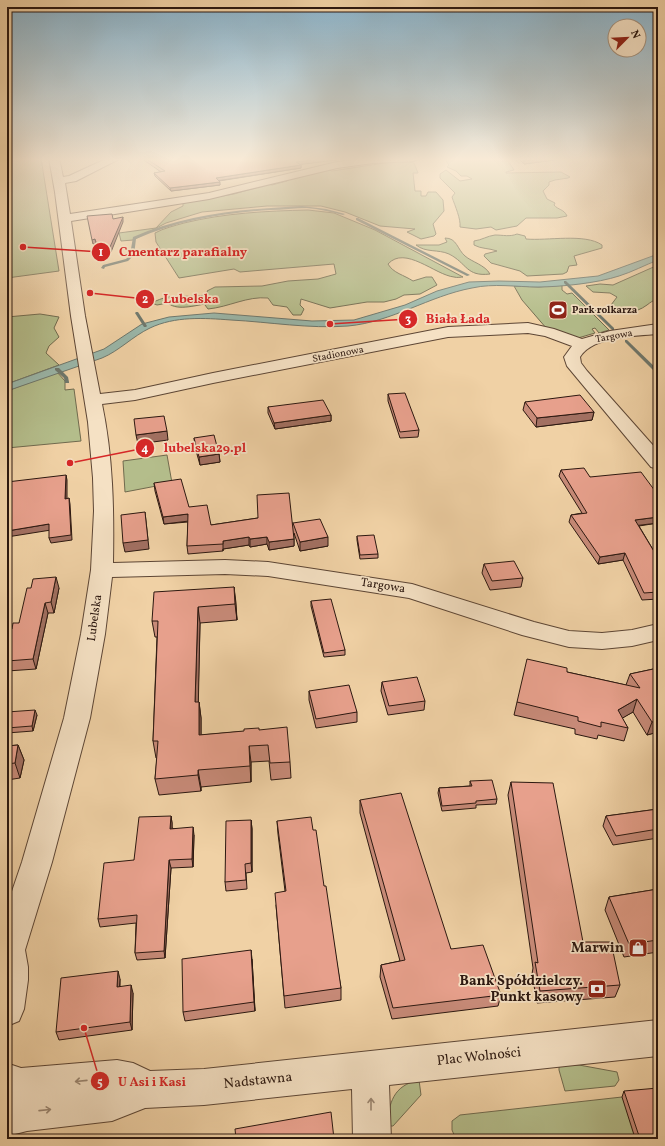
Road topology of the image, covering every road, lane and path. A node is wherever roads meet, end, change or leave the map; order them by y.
1 (63, 211) edge
2 (107, 211) edge
3 (64, 218) junction
4 (658, 329) edge
5 (582, 344) junction
6 (93, 400) junction
7 (658, 463) edge
8 (102, 570) junction
9 (658, 632) edge
10 (8, 953) edge
11 (7, 1009) edge
12 (658, 1038) edge
13 (370, 1069) junction
14 (145, 1090) junction
15 (8, 1091) edge
16 (7, 1118) edge
17 (372, 1139) edge

1 - 3 street, Lubelska
2 - 3 street
3 - 6 street, Lubelska
4 - 5 street, Targowa
5 - 6 street, Stadionowa
5 - 7 street, Targowa
6 - 8 street, Lubelska
8 - 9 street, Targowa
8 - 10 street, Lubelska
10 - 11 street, Lubelska
12 - 13 street, Plac Wolności
13 - 14 street, Nadstawna
17 -> 13 street
14 -> 15 street
16 -> 14 street, Nadstawna

